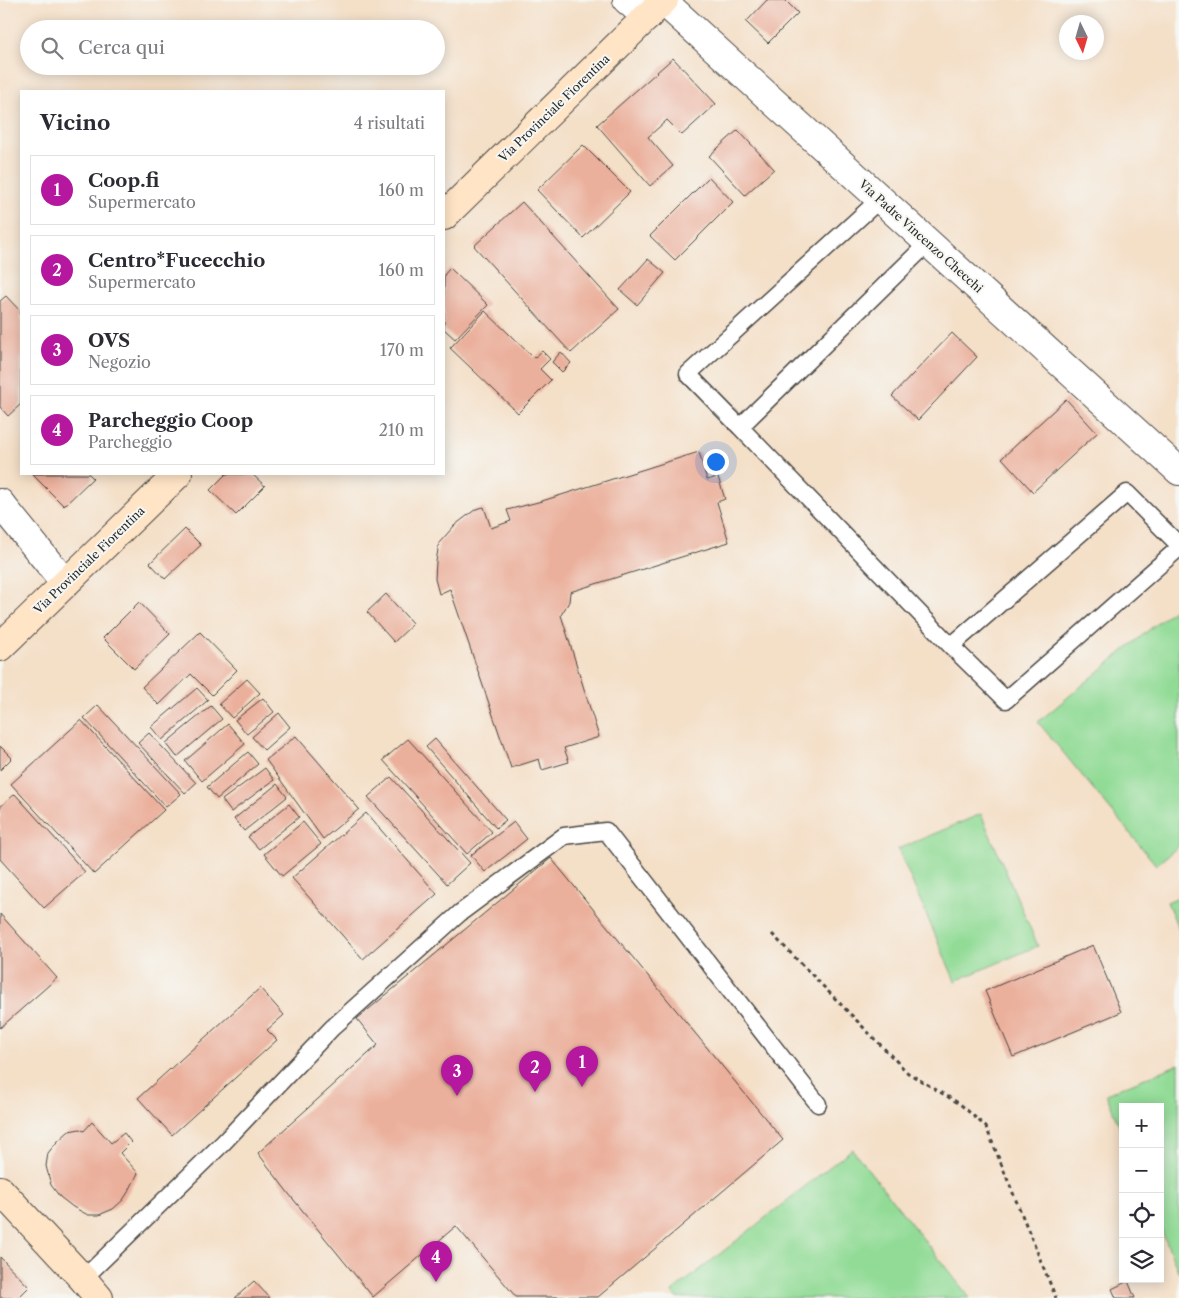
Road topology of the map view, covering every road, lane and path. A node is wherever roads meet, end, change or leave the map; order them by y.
1 (627, 0) edge
2 (658, 6) edge
3 (880, 198) junction
4 (445, 215) edge
5 (928, 243) junction
6 (740, 427) junction
7 (1179, 472) edge
8 (177, 475) edge
9 (0, 503) edge
10 (1179, 546) edge
11 (65, 583) junction
12 (951, 646) junction
13 (0, 647) edge
14 (772, 934) dead end
15 (818, 1104) dead end
16 (0, 1190) edge
17 (91, 1288) edge
18 (1056, 1298) edge

1 - 2 street, Via Padre Vincenzo Checchi
2 - 3 street, Via Padre Vincenzo Checchi
2 - 4 main road, Via Provinciale Fiorentina
3 - 5 street, Via Padre Vincenzo Checchi
3 - 6 lane
5 - 6 lane
5 - 7 street, Via Padre Vincenzo Checchi
6 - 12 lane
8 - 11 main road, Via Provinciale Fiorentina
9 - 11 street
10 - 12 lane
10 - 12 lane
11 - 13 main road, Via Provinciale Fiorentina
14 - 18 path
15 - 17 lane
16 - 17 main road

